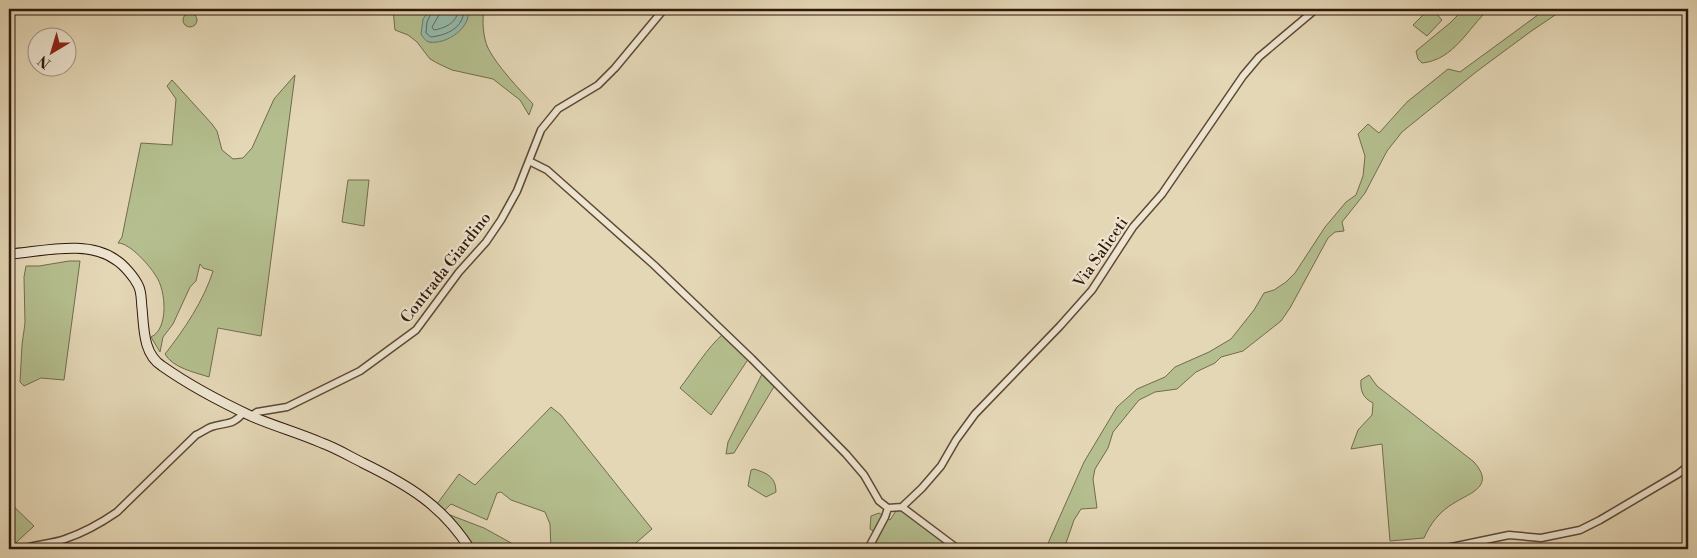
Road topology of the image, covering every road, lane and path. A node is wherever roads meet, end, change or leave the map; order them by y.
1 (664, 9) edge
2 (1316, 9) edge
3 (529, 161) junction
4 (9, 254) edge
5 (248, 414) junction
6 (1688, 466) edge
7 (888, 508) junction
8 (902, 508) junction
9 (22, 549) edge
10 (470, 549) edge
11 (868, 549) edge
12 (958, 549) edge
13 (1442, 549) edge

1 - 3 street, Contrada Giardino
2 - 8 street, Via Saliceti
3 - 5 street, Contrada Giardino
3 - 7 street
4 - 5 main road
5 - 9 street, Contrada Giardino
5 - 10 main road
6 - 13 street
7 - 8 street
7 - 11 street
8 - 12 street

